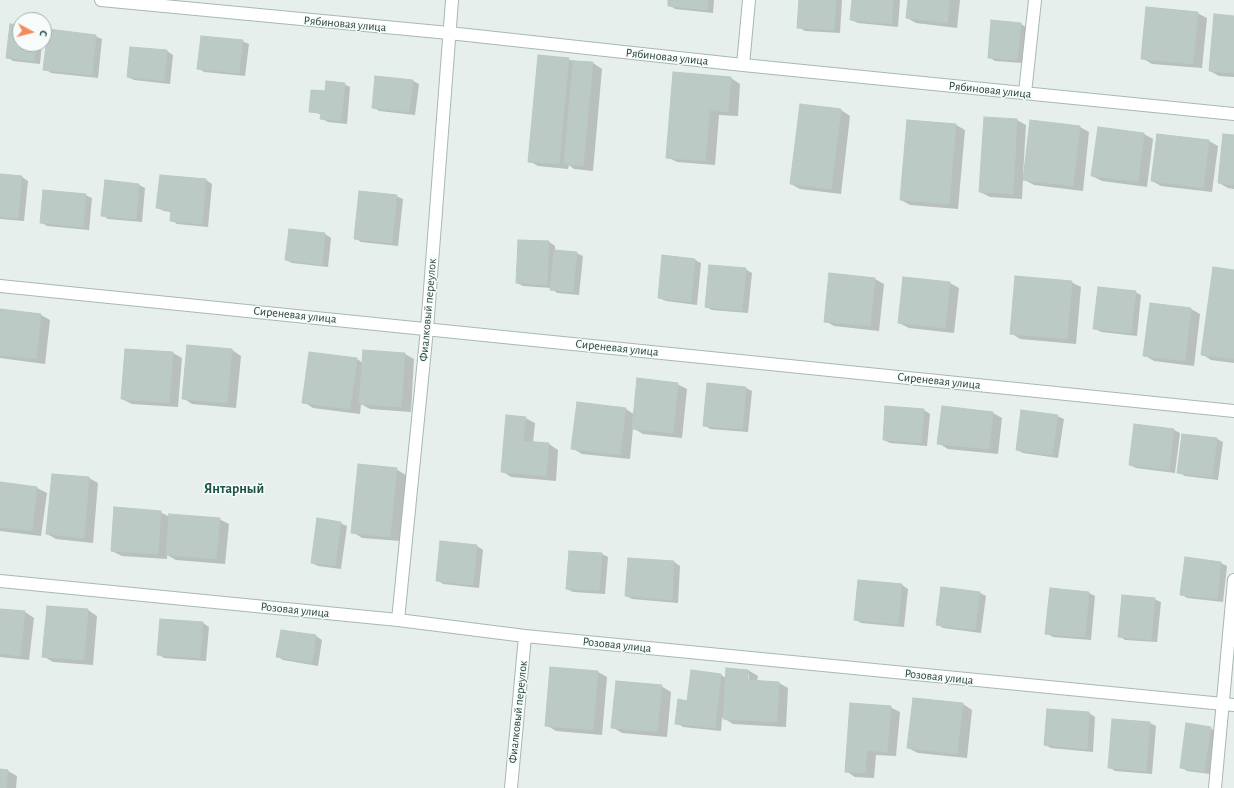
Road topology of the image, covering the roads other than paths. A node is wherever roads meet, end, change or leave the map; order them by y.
1 (101, 0) edge
2 (452, 0) edge
3 (749, 0) edge
4 (1035, 0) edge
5 (144, 2) edge
6 (449, 33) junction
7 (743, 65) junction
8 (1025, 93) junction
9 (1234, 114) edge
10 (0, 286) edge
11 (427, 329) junction
12 (1234, 411) edge
13 (1234, 580) edge
14 (0, 581) edge
15 (398, 620) junction
16 (525, 636) junction
17 (1229, 705) edge
18 (510, 788) edge
19 (1215, 788) edge

1 - 5 street, Рябиновая улица
2 - 6 street, Фиалковый переулок
3 - 7 street
4 - 8 street
5 - 6 street, Рябиновая улица
6 - 7 street, Рябиновая улица
6 - 11 street, Фиалковый переулок
7 - 8 street, Рябиновая улица
8 - 9 street, Рябиновая улица
10 - 11 street, Сиреневая улица
11 - 12 street, Сиреневая улица
11 - 15 street, Фиалковый переулок
13 - 17 street
14 - 15 street, Розовая улица
15 - 16 street, Розовая улица
16 - 17 street, Розовая улица
16 - 18 street, Фиалковый переулок
17 - 19 street

